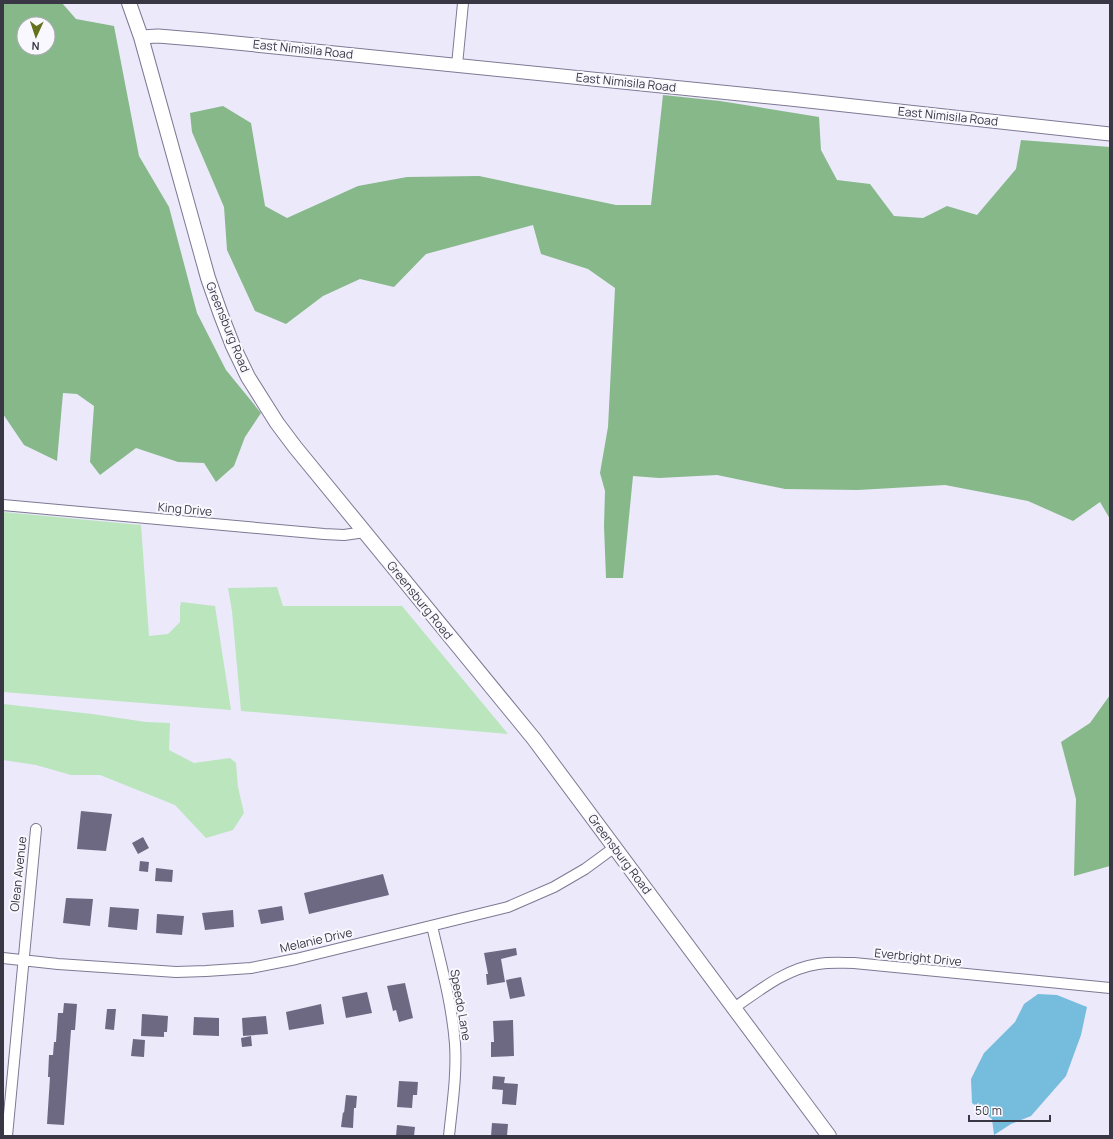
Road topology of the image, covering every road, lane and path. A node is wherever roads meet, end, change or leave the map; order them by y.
1 (129, 3) edge
2 (463, 3) edge
3 (141, 37) junction
4 (458, 65) junction
5 (1110, 134) edge
6 (3, 505) edge
7 (365, 532) junction
8 (36, 829) dead end
9 (615, 847) junction
10 (432, 926) junction
11 (3, 958) edge
12 (23, 960) junction
13 (1110, 988) edge
14 (734, 1008) junction
15 (6, 1136) edge
16 (449, 1136) edge
17 (829, 1136) edge

1 - 3 main road, Greensburg Road
2 - 4 street
3 - 4 street, East Nimisila Road
3 - 7 main road, Greensburg Road
4 - 5 street, East Nimisila Road
6 - 7 street, King Drive
7 - 9 main road, Greensburg Road
8 - 12 street, Olean Avenue
9 - 10 street, Melanie Drive
9 - 14 main road, Greensburg Road
10 - 12 street, Melanie Drive
10 - 16 street, Speedo Lane
11 - 12 street, Melanie Drive
12 - 15 street, Olean Avenue
13 - 14 street, Everbright Drive
14 - 17 main road, Greensburg Road

